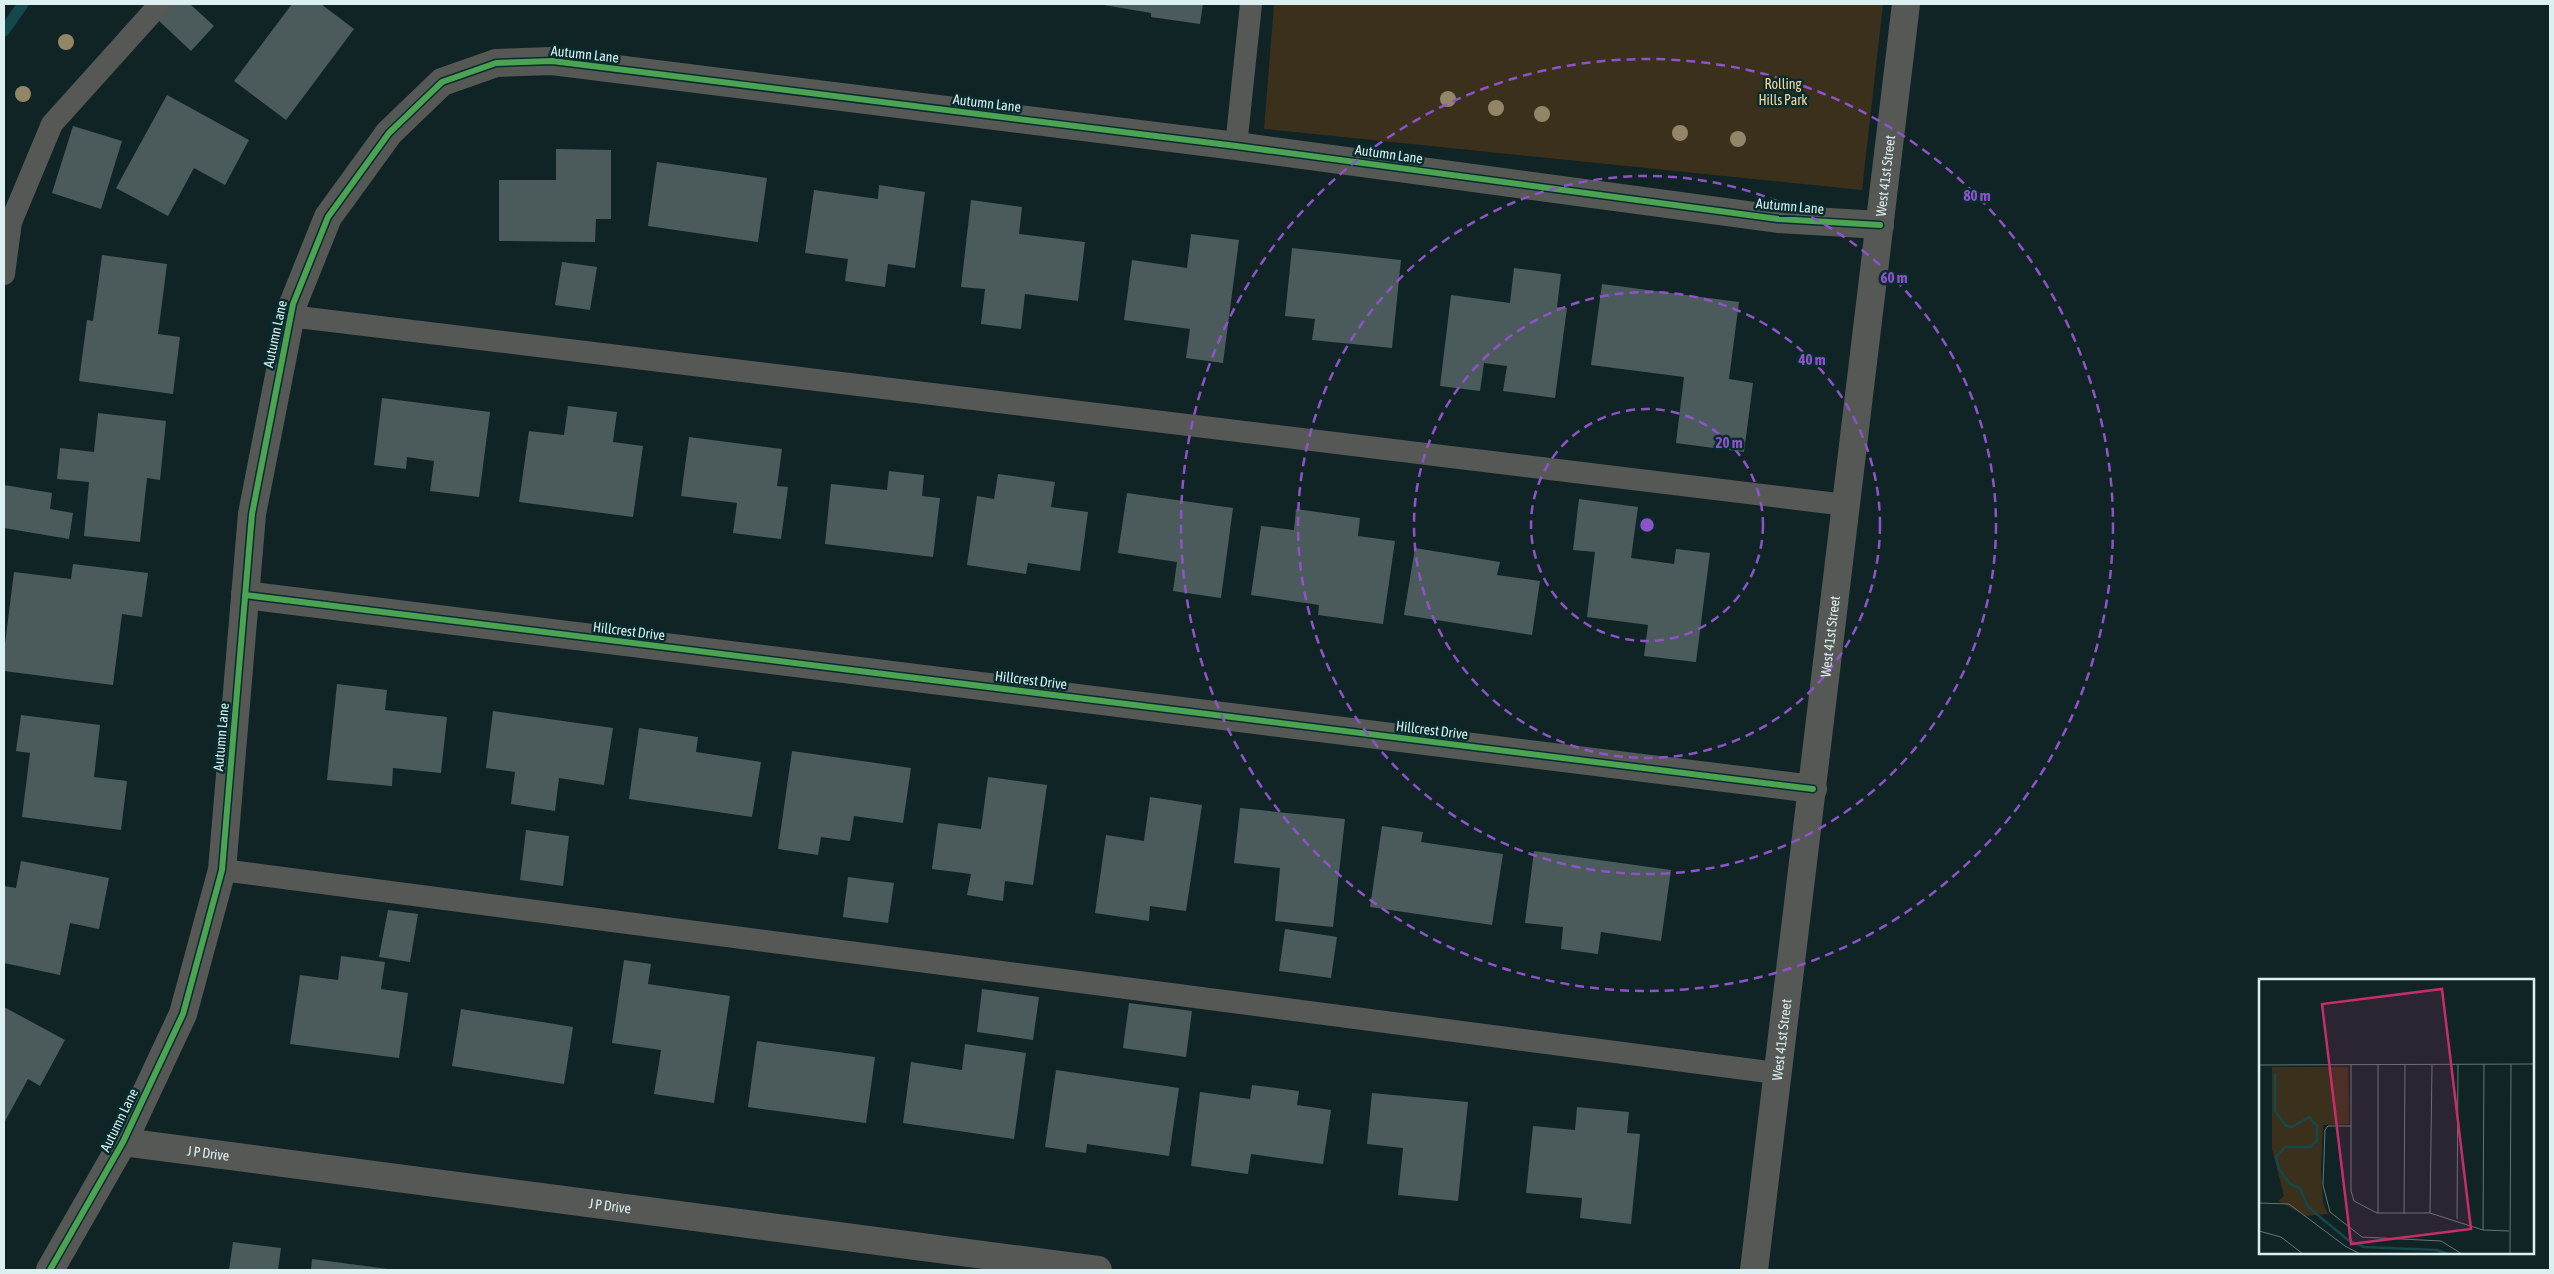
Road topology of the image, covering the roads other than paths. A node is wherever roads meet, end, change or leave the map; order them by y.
1 (160, 4) edge
2 (1251, 4) edge
3 (1906, 4) edge
4 (1236, 146) junction
5 (1880, 225) junction
6 (4, 274) edge
7 (290, 316) junction
8 (1846, 505) junction
9 (245, 595) junction
10 (1813, 789) junction
11 (222, 870) junction
12 (1776, 1072) junction
13 (123, 1142) junction
14 (50, 1270) edge
15 (1098, 1270) edge
16 (1754, 1270) edge

1 - 6 lane
2 - 4 lane
3 - 5 street, West 41st Street
4 - 5 street, Autumn Lane
4 - 7 street, Autumn Lane
5 - 8 street, West 41st Street
7 - 8 lane
7 - 9 street, Autumn Lane
8 - 10 street, West 41st Street
9 - 10 street, Hillcrest Drive
9 - 11 street, Autumn Lane
10 - 12 street, West 41st Street
11 - 12 lane
11 - 13 street, Autumn Lane
12 - 16 street, West 41st Street
13 - 14 street, Autumn Lane
13 - 15 street, J P Drive

